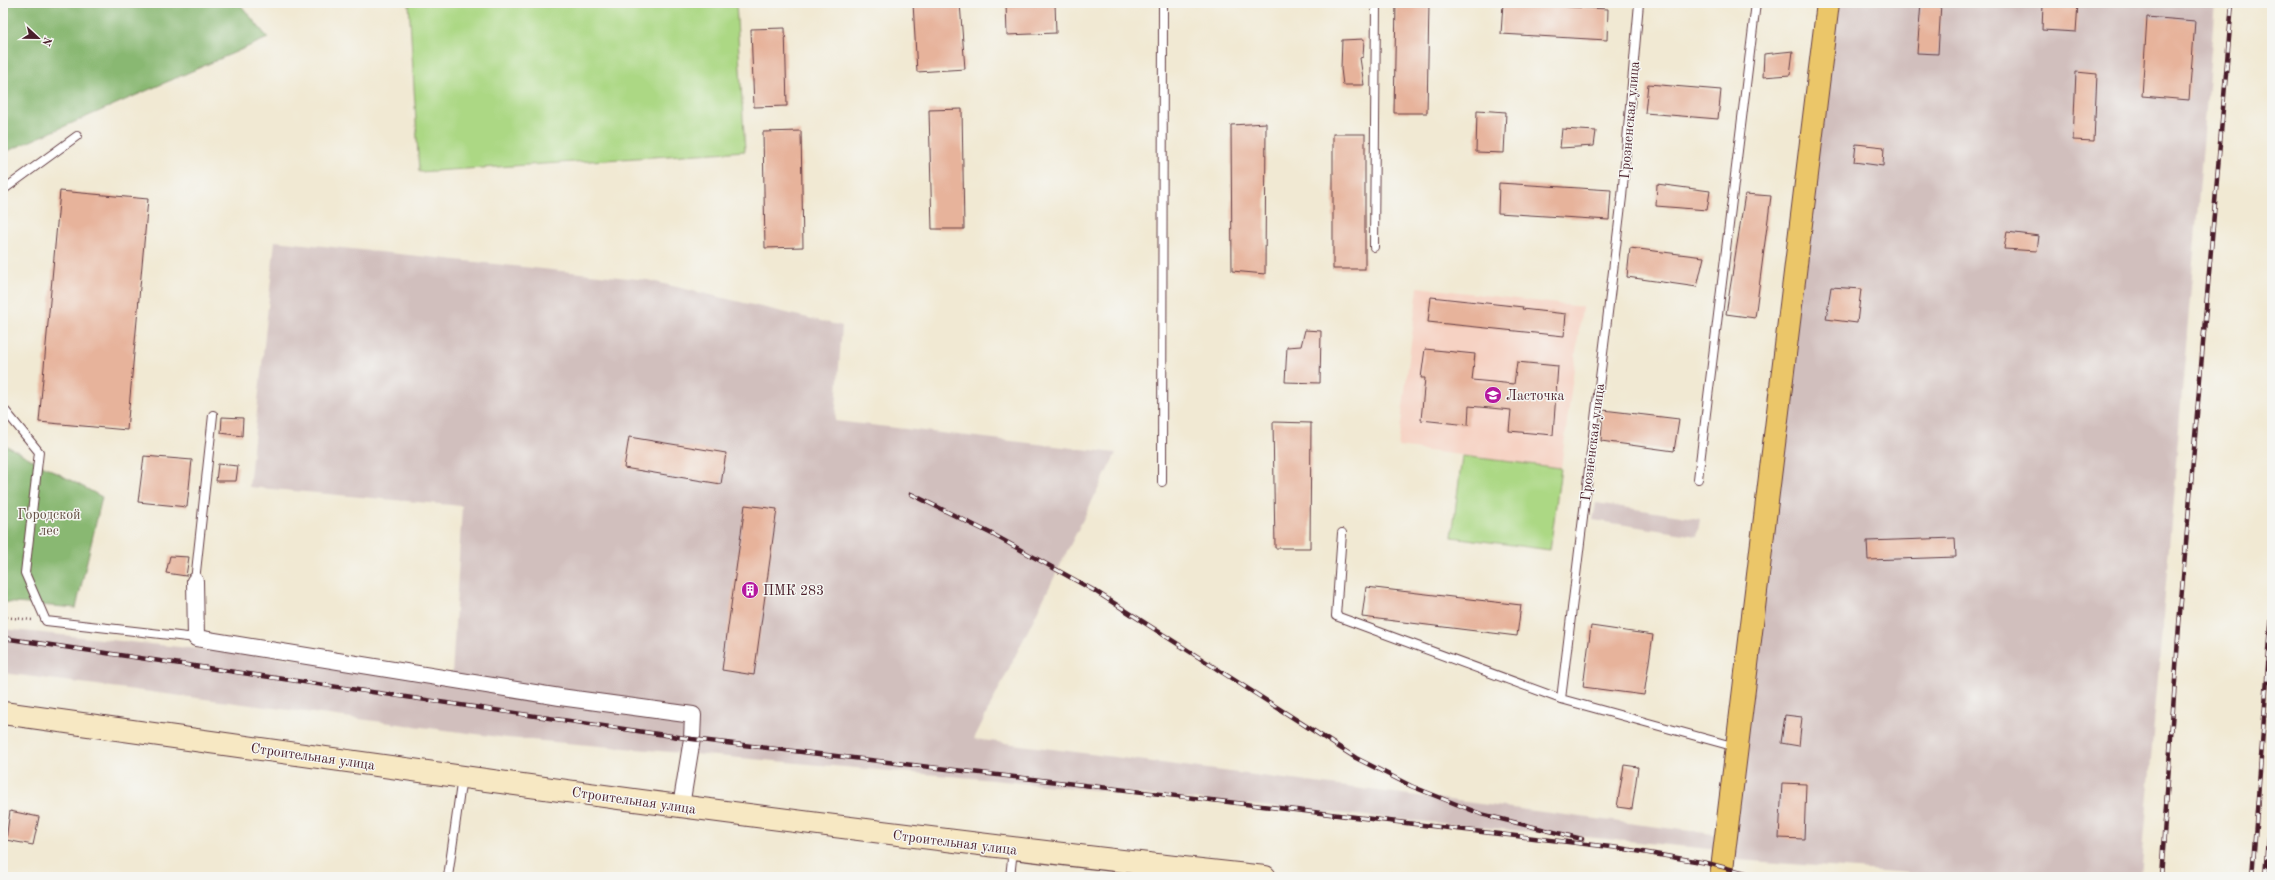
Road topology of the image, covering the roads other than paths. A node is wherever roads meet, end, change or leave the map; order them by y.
1 (1163, 3) edge
2 (1376, 3) edge
3 (1639, 3) edge
4 (1756, 3) edge
5 (1828, 3) edge
6 (78, 136) dead end
7 (3, 190) edge
8 (1374, 248) dead end
9 (3, 408) edge
10 (213, 415) dead end
11 (1698, 479) dead end
12 (1162, 482) dead end
13 (1342, 533) dead end
14 (195, 581) joint
15 (196, 638) junction
16 (1561, 699) junction
17 (3, 713) edge
18 (1737, 748) junction
19 (462, 777) junction
20 (681, 806) junction
21 (1013, 850) junction
22 (448, 877) edge
23 (1010, 877) edge
24 (1265, 877) edge
25 (1721, 877) edge

1 - 12 lane
2 - 8 lane
3 - 16 lane, Грозненская улица
4 - 11 lane
5 - 18 main road
6 - 7 lane
9 - 15 lane
10 - 14 lane
13 - 16 lane
14 - 15 street
15 - 20 street
16 - 18 lane
17 - 19 street, Строительная улица
18 - 25 main road
19 - 20 street, Строительная улица
19 - 22 lane
20 - 21 street, Строительная улица
21 - 23 lane
21 - 24 street, Строительная улица

